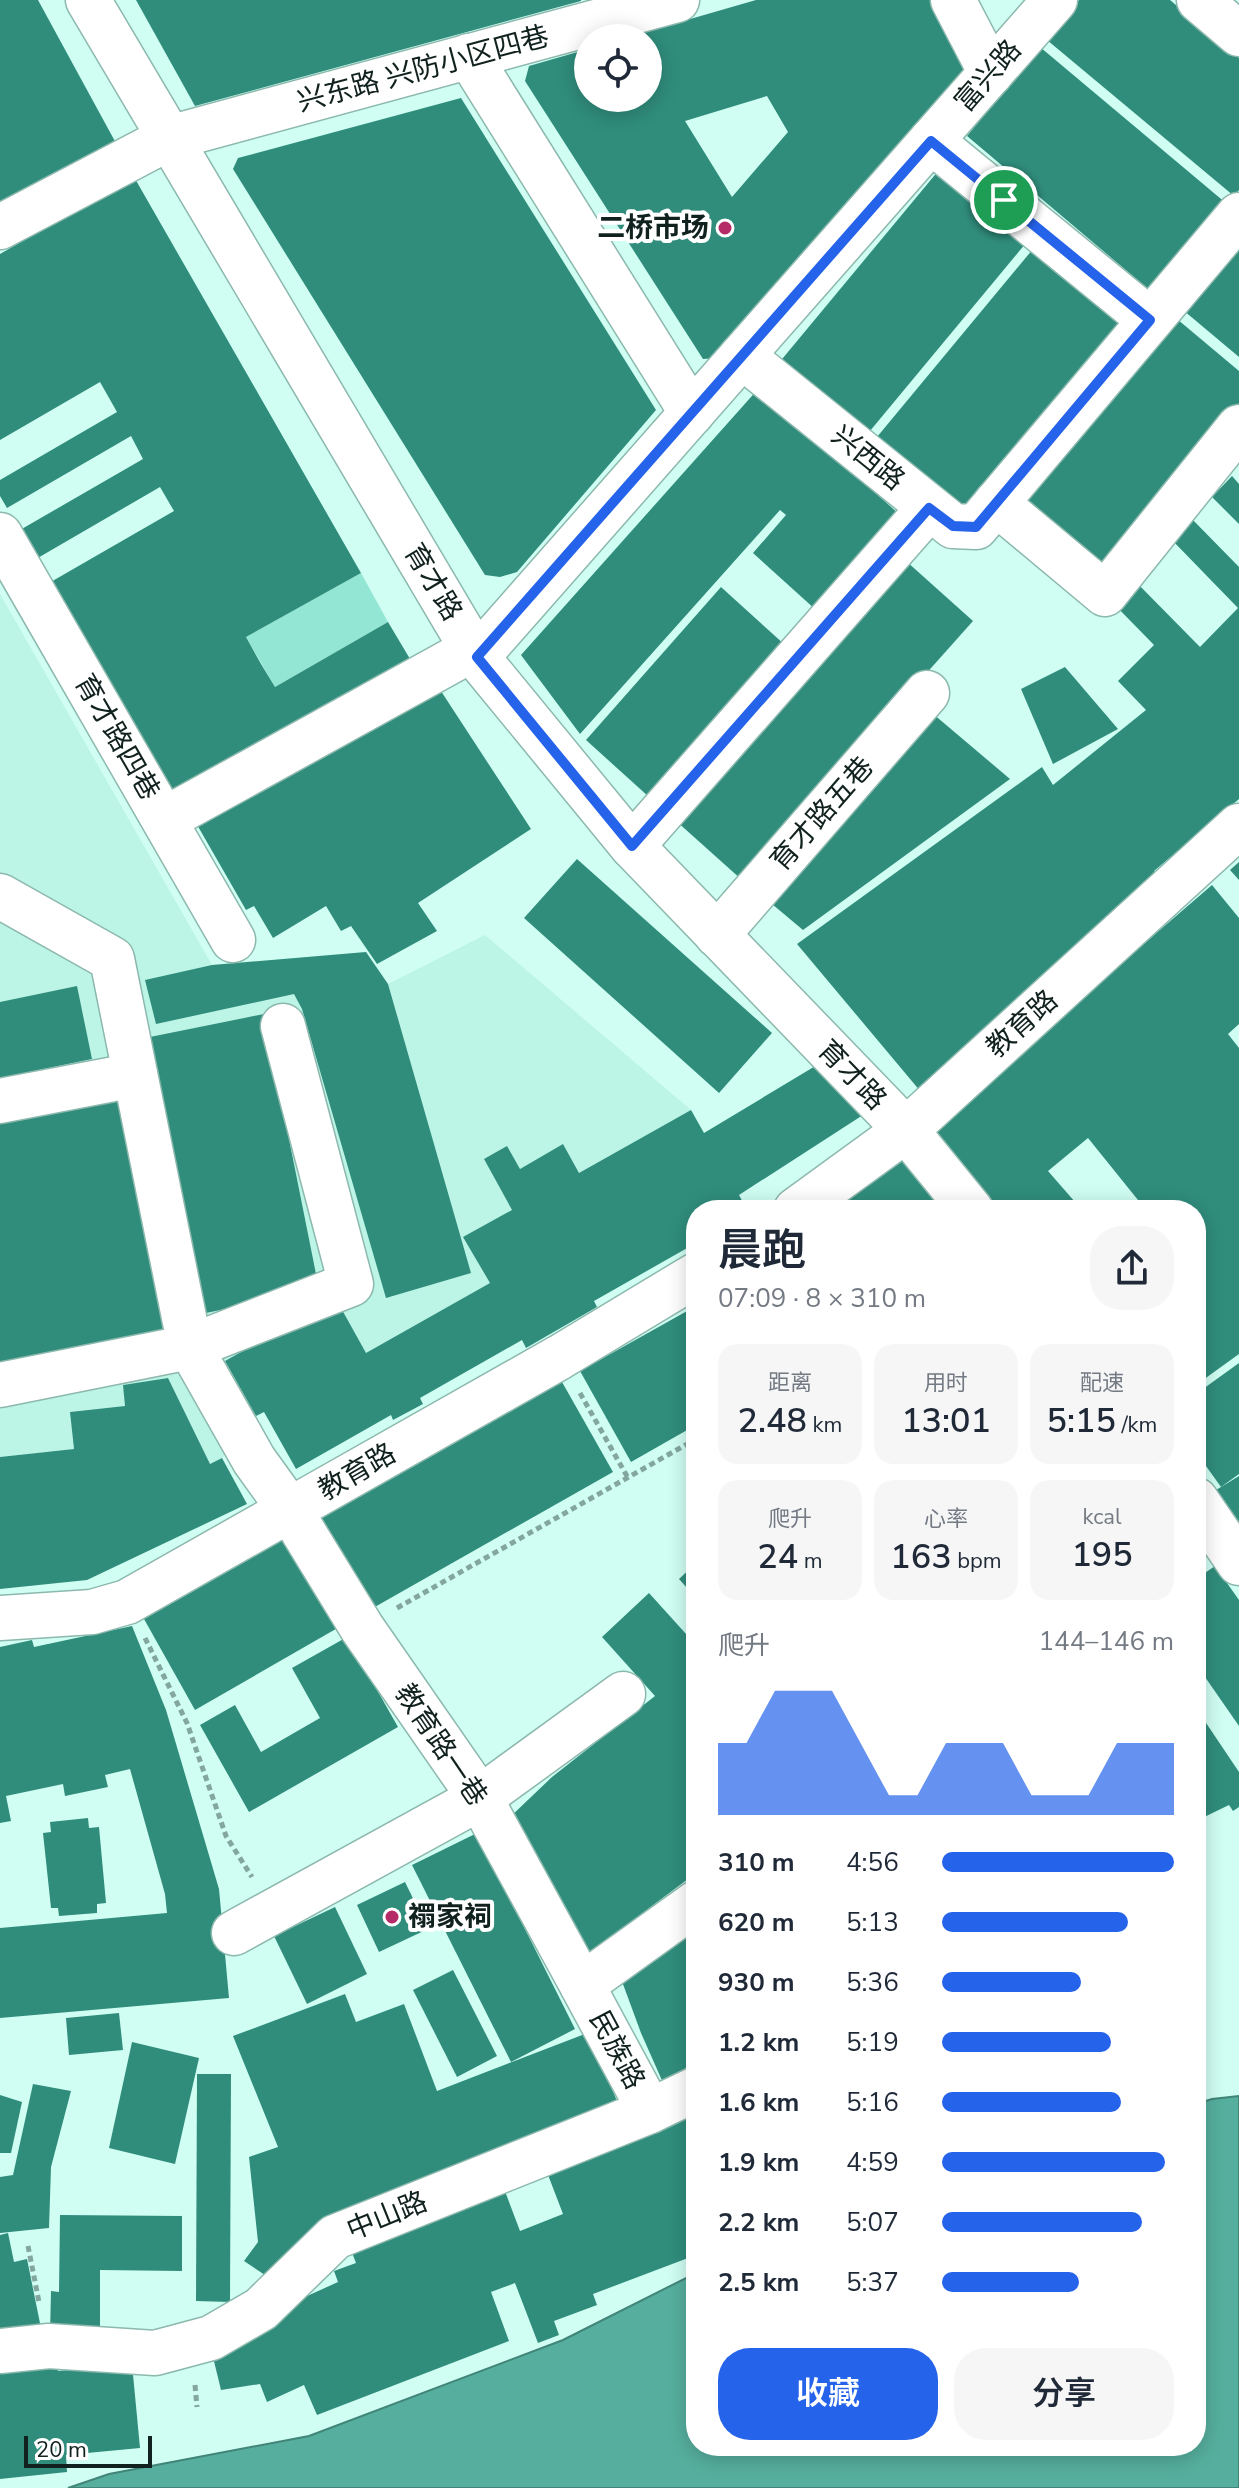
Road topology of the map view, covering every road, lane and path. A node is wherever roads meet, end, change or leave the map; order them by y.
1 (88, 0) edge
2 (677, 0) edge
3 (953, 0) edge
4 (1055, 0) edge
5 (1199, 0) edge
6 (1239, 34) edge
7 (469, 56) junction
8 (991, 73) junction
9 (169, 138) junction
10 (931, 141) junction
11 (1239, 215) edge
12 (0, 227) edge
13 (1150, 320) junction
14 (742, 356) junction
15 (692, 413) junction
16 (1239, 427) edge
17 (996, 503) junction
18 (929, 508) junction
19 (0, 535) edge
20 (475, 653) junction
21 (927, 693) dead end
22 (165, 819) junction
23 (1239, 826) edge
24 (632, 846) junction
25 (8, 912) edge
26 (717, 935) junction
27 (233, 940) dead end
28 (283, 1026) dead end
29 (135, 1075) junction
30 (0, 1101) edge
31 (906, 1130) junction
32 (810, 1200) edge
33 (963, 1200) edge
34 (686, 1281) edge
35 (190, 1347) junction
36 (560, 1357) junction
37 (0, 1385) edge
38 (686, 1445) edge
39 (628, 1478) junction
40 (290, 1510) junction
41 (1206, 1523) edge
42 (1219, 1553) edge
43 (127, 1602) junction
44 (0, 1618) edge
45 (362, 1628) junction
46 (623, 1694) dead end
47 (480, 1798) junction
48 (686, 1910) edge
49 (273, 1911) junction
50 (234, 1933) dead end
51 (582, 1985) junction
52 (686, 2094) edge
53 (650, 2111) junction
54 (28, 2246) dead end
55 (49, 2346) junction
56 (0, 2351) edge

1 - 9 street, 育才路
2 - 7 street, 兴东路 兴防小区四巷
3 - 8 street
4 - 8 street, 富兴路
5 - 6 street
7 - 9 street, 兴东路 兴防小区四巷
7 - 15 street
8 - 10 street, 富兴路
9 - 12 street, 兴东路 兴防小区四巷
9 - 20 street, 育才路
10 - 13 street
10 - 14 street, 富兴路
11 - 13 street
13 - 17 street
14 - 15 street, 富兴路
14 - 18 street, 兴西路
15 - 20 street, 富兴路
16 - 17 street
17 - 18 street, 兴西路
18 - 24 street
19 - 22 street, 育才路四巷
20 - 22 street, 富兴路
20 - 24 street, 育才路
21 - 26 street, 育才路五巷
22 - 27 street, 育才路四巷
23 - 31 street, 教育路
24 - 26 street, 育才路
25 - 29 street, 教育路一巷
26 - 31 street, 育才路
28 - 35 street
29 - 30 street
29 - 35 street, 教育路一巷
31 - 32 street, 教育路
31 - 33 street, 育才路
34 - 36 street, 教育路
35 - 37 street
35 - 40 street, 教育路一巷
36 - 39 path
36 - 40 street, 教育路
38 - 39 path
39 - 45 path
40 - 43 street, 教育路
40 - 45 street, 教育路一巷
41 - 42 street
43 - 44 street, 教育路
43 - 49 path
45 - 47 street, 教育路一巷
46 - 47 street
47 - 49 street
47 - 51 street, 教育路一巷
48 - 51 street, 民族路
49 - 50 street
51 - 53 street, 民族路
52 - 53 street, 中山路
53 - 55 street, 中山路
54 - 55 path
55 - 56 street, 中山路

